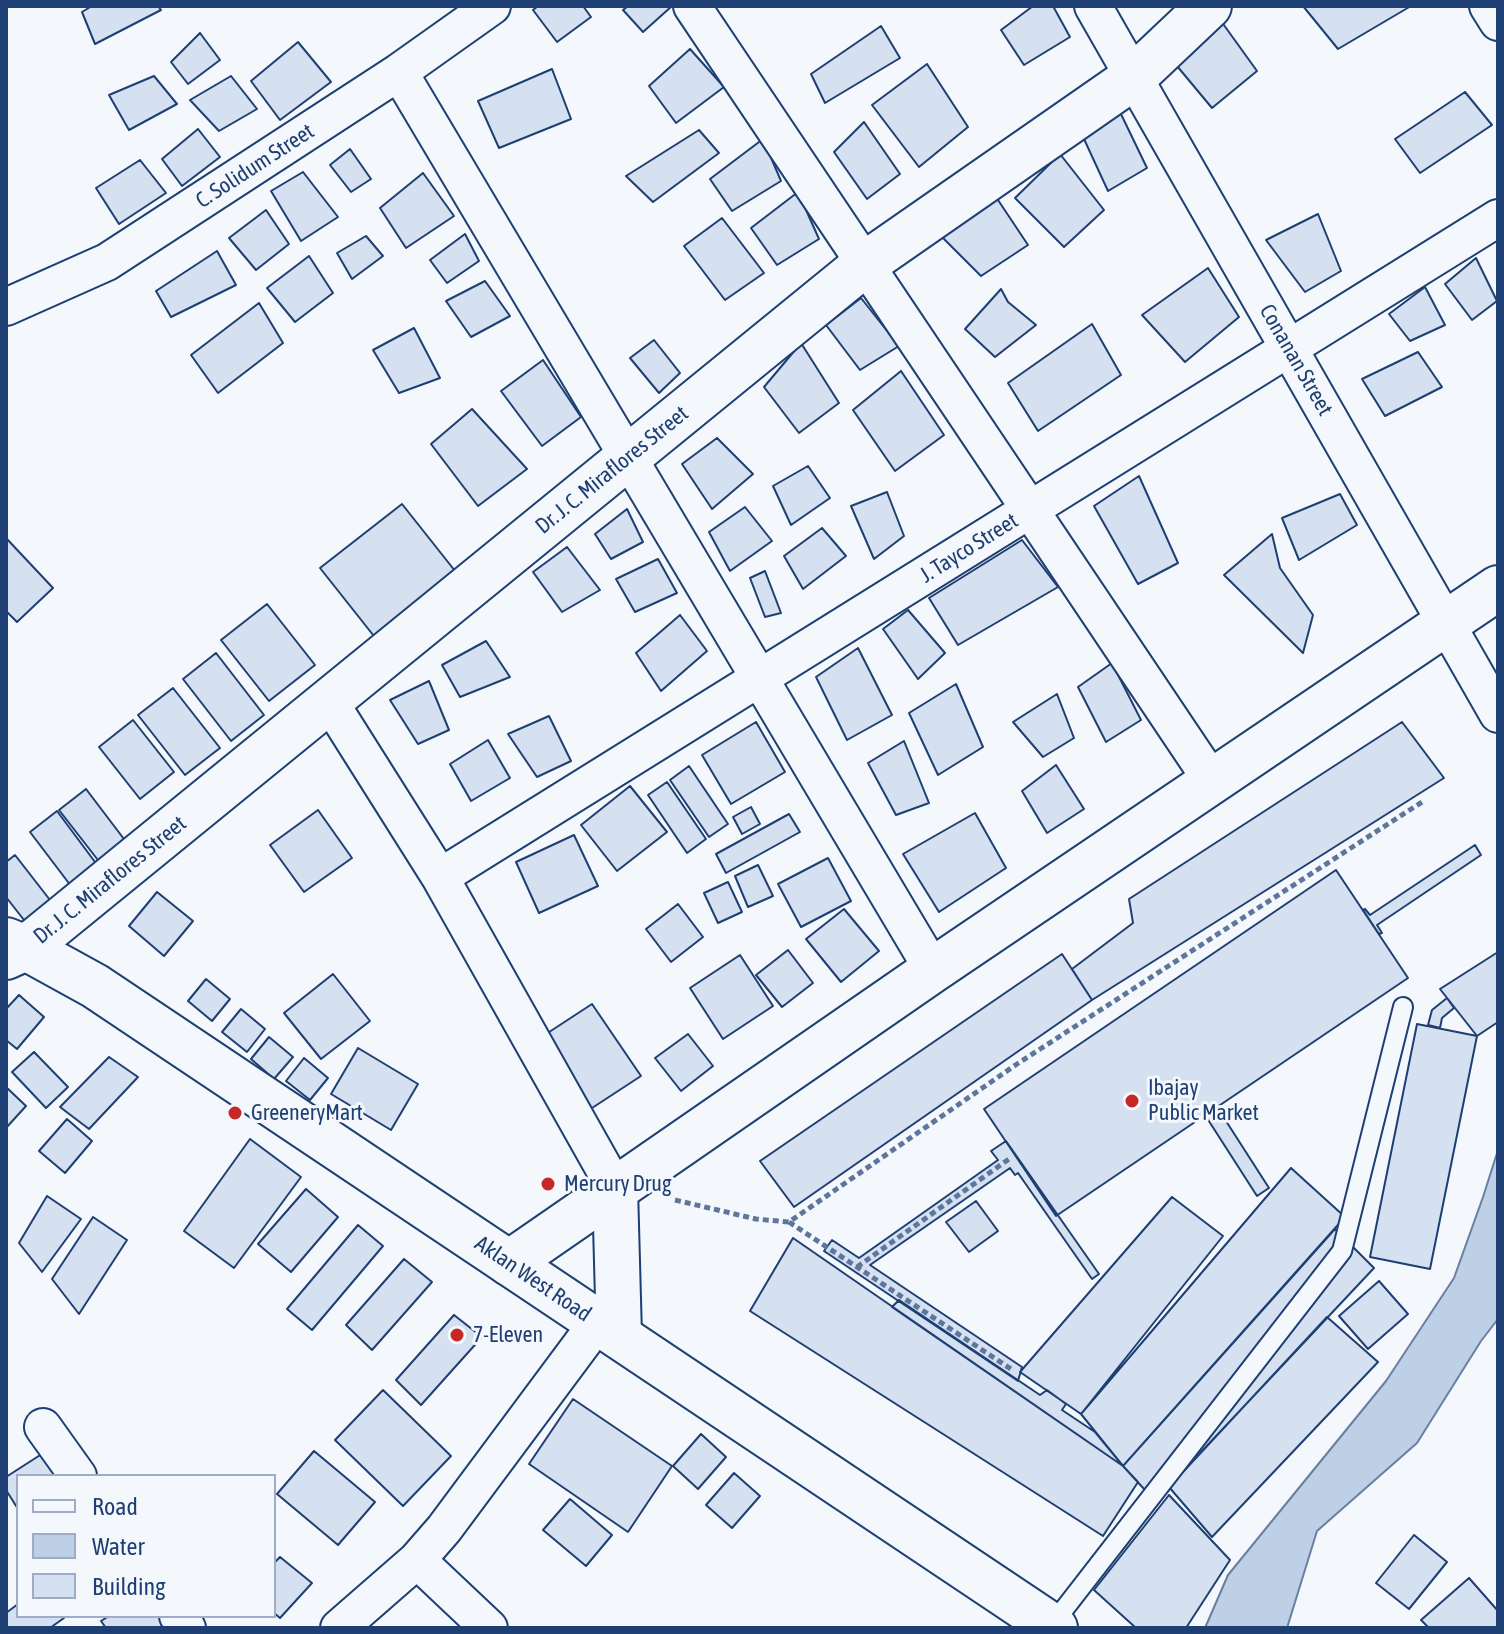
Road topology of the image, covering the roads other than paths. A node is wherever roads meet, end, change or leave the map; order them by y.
1 (692, 6) edge
2 (1093, 6) edge
3 (1209, 6) edge
4 (1488, 6) edge
5 (489, 7) edge
6 (1498, 22) edge
7 (399, 72) junction
8 (1134, 77) junction
9 (1498, 218) edge
10 (865, 264) junction
11 (6, 307) edge
12 (1289, 348) junction
13 (628, 457) junction
14 (1030, 510) junction
15 (1498, 588) edge
16 (1447, 623) junction
17 (759, 678) junction
18 (329, 701) junction
19 (1498, 714) edge
20 (1212, 781) junction
21 (440, 877) junction
22 (13, 948) edge
23 (933, 970) junction
24 (1403, 1007) dead end
25 (615, 1188) junction
26 (509, 1263) junction
27 (608, 1329) junction
28 (43, 1427) dead end
29 (77, 1474) edge
30 (417, 1560) junction
31 (1053, 1627) edge
32 (339, 1628) edge
33 (489, 1628) edge

1 - 10 street
2 - 8 street, Conanan Street
3 - 8 street, Dr. J. C. Miraflores Street
4 - 6 street
5 - 7 street, C. Solidum Street
7 - 11 street, C. Solidum Street
7 - 13 street
8 - 10 street, Dr. J. C. Miraflores Street
8 - 12 street, Conanan Street
9 - 12 street, J. Tayco Street
10 - 13 street, Dr. J. C. Miraflores Street
10 - 14 street
12 - 14 street, J. Tayco Street
12 - 16 street, Conanan Street
13 - 17 street
13 - 18 street, Dr. J. C. Miraflores Street
14 - 17 street, J. Tayco Street
14 - 20 street
15 - 16 street
16 - 19 street, Conanan Street
16 - 20 street
17 - 21 street, J. Tayco Street
17 - 23 street
18 - 21 street
18 - 22 street, Dr. J. C. Miraflores Street
20 - 23 street
21 - 25 street
22 - 26 street, Aklan West Road
23 - 25 street
24 - 31 lane
25 - 26 street
25 - 27 street
26 - 27 street, Aklan West Road
27 - 30 street
27 - 31 street, Aklan West Road
28 - 29 street
30 - 32 street
30 - 33 street

